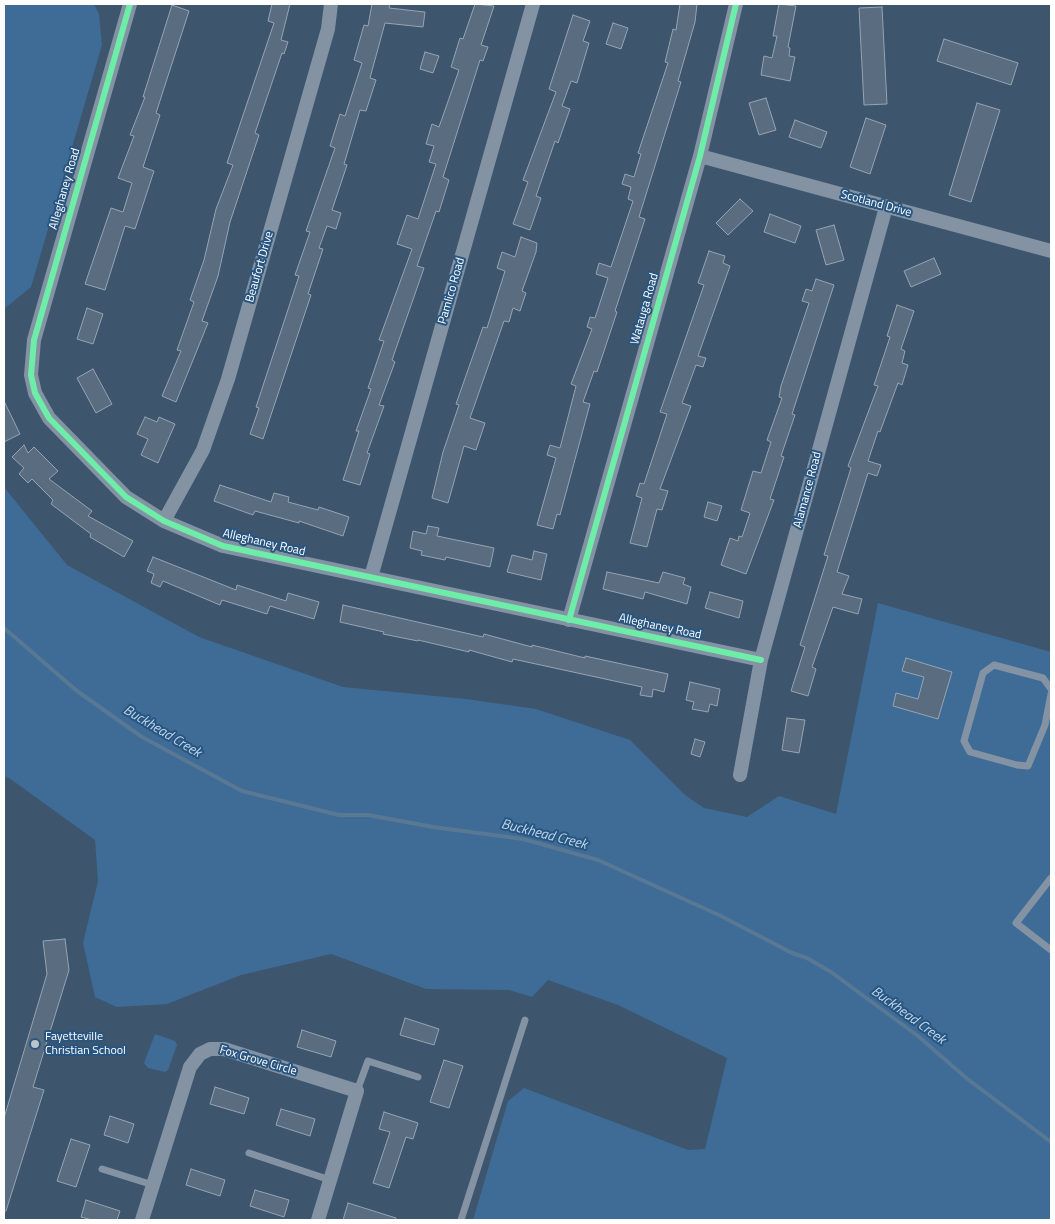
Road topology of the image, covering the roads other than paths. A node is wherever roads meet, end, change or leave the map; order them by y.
1 (130, 4) edge
2 (331, 4) edge
3 (533, 4) edge
4 (736, 4) edge
5 (700, 156) junction
6 (886, 207) junction
7 (1051, 251) edge
8 (164, 521) junction
9 (371, 577) junction
10 (569, 620) junction
11 (761, 660) junction
12 (1051, 689) edge
13 (1051, 694) edge
14 (1048, 726) edge
15 (740, 775) dead end
16 (1051, 878) edge
17 (1051, 950) edge
18 (525, 1020) dead end
19 (418, 1077) dead end
20 (357, 1091) junction
21 (249, 1153) dead end
22 (102, 1169) dead end
23 (330, 1180) junction
24 (153, 1185) junction
25 (142, 1220) edge
26 (318, 1220) edge
27 (461, 1220) edge

1 - 8 street, Alleghaney Road
2 - 8 street, Beaufort Drive
3 - 9 street, Pamlico Road
4 - 5 street, Watauga Road
5 - 6 street, Scotland Drive
5 - 10 street, Watauga Road
6 - 7 street, Scotland Drive
6 - 11 street, Alamance Road
8 - 9 street, Alleghaney Road
9 - 10 street, Alleghaney Road
10 - 11 street, Alleghaney Road
11 - 15 street, Alamance Road
12 - 14 lane
13 - 14 lane
16 - 17 lane
18 - 27 lane
19 - 20 lane
20 - 23 street
20 - 24 street, Fox Grove Circle
21 - 23 lane
22 - 24 lane
23 - 26 street
24 - 25 street, Fox Grove Circle

